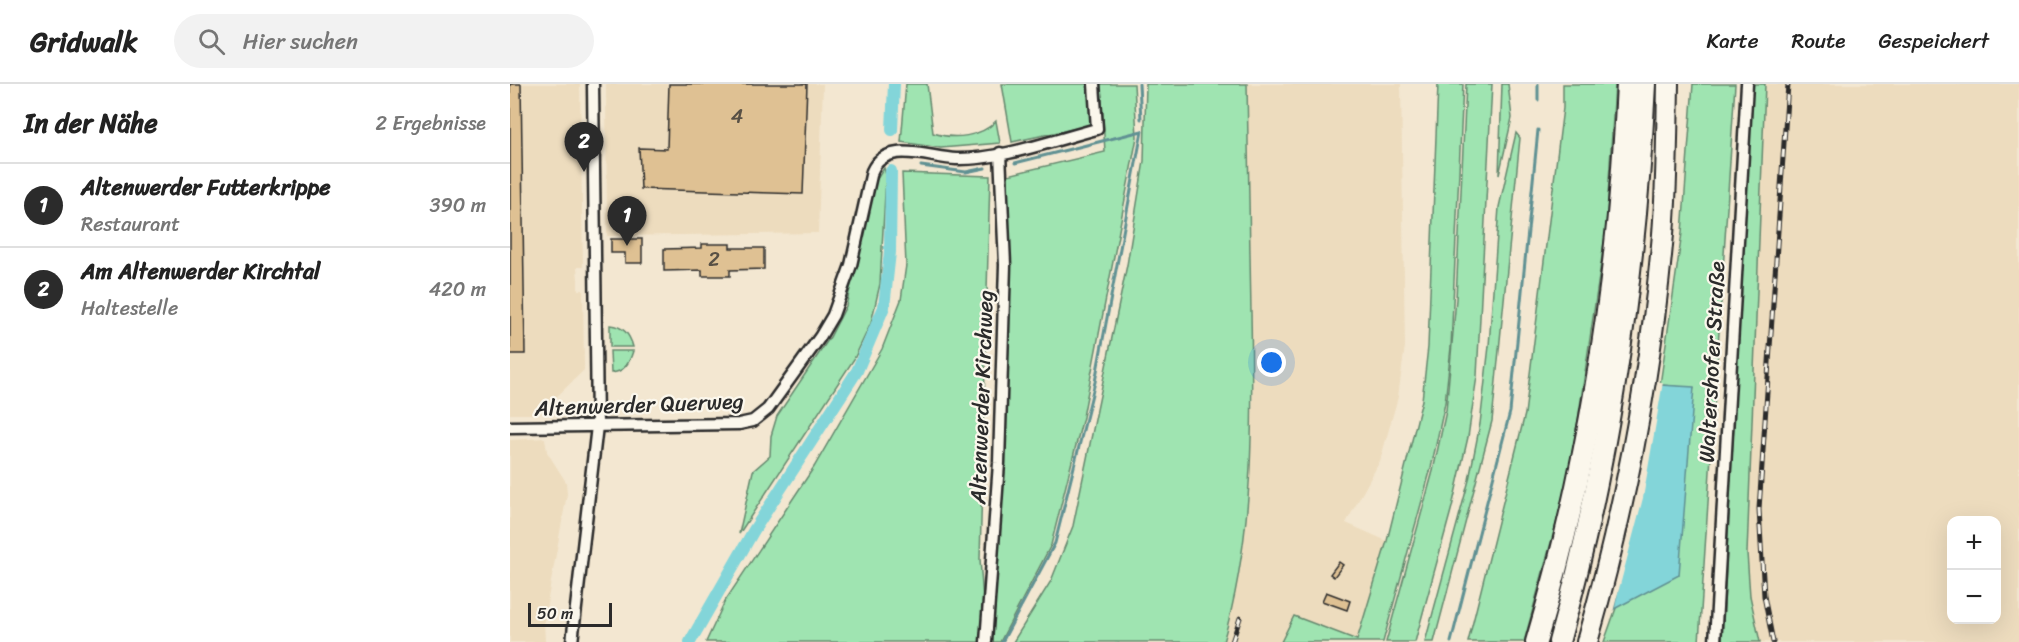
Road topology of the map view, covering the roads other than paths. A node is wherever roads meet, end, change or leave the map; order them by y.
1 (593, 84) edge
2 (1094, 84) edge
3 (1627, 84) edge
4 (1645, 84) edge
5 (1668, 84) edge
6 (1747, 84) edge
7 (1000, 153) junction
8 (597, 426) junction
9 (510, 427) edge
10 (572, 642) edge
11 (986, 642) edge
12 (1536, 642) edge
13 (1559, 642) edge
14 (1587, 642) edge
15 (1715, 642) edge

1 - 8 street
2 - 7 street, Altenwerder Querweg
3 - 12 highway
4 - 13 highway
5 - 14 highway
6 - 15 street, Waltershofer Straße
7 - 8 street, Altenwerder Querweg
7 - 11 street, Altenwerder Kirchweg
8 - 9 street, Altenwerder Querweg
8 - 10 street

